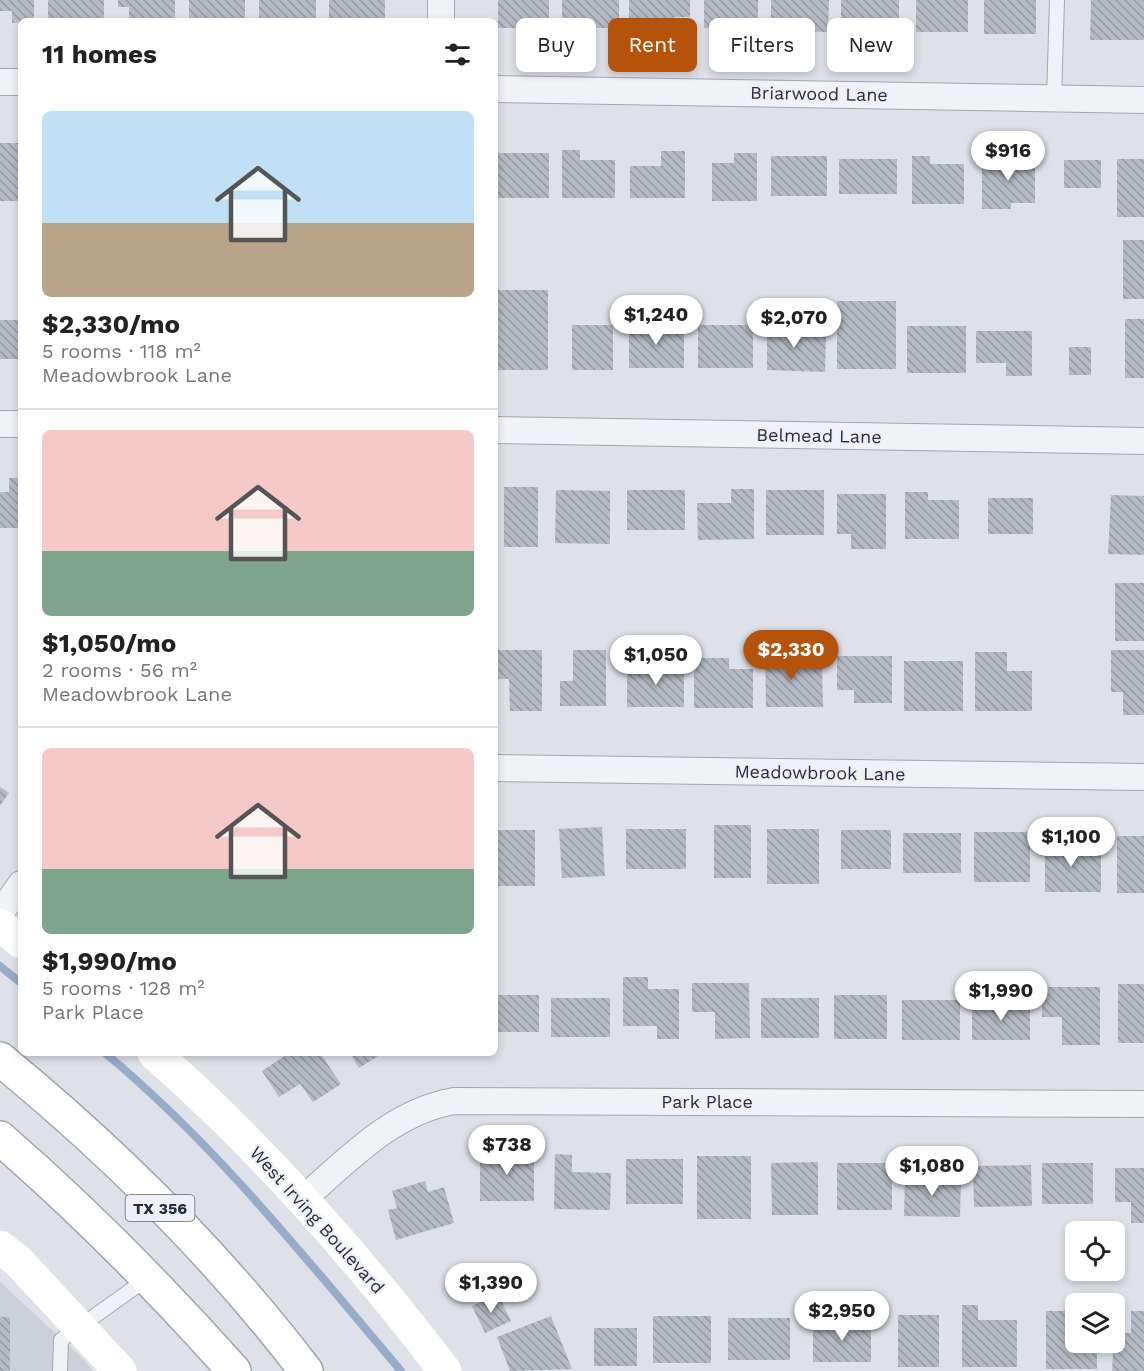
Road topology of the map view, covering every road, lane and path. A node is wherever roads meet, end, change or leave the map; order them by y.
1 (441, 0) edge
2 (1057, 0) edge
3 (441, 18) edge
4 (0, 82) edge
5 (18, 82) edge
6 (498, 89) edge
7 (1054, 98) junction
8 (1144, 100) edge
9 (0, 424) edge
10 (18, 424) edge
11 (498, 430) edge
12 (1144, 441) edge
13 (498, 768) edge
14 (1144, 777) edge
15 (18, 888) edge
16 (0, 914) edge
17 (0, 925) edge
18 (18, 940) edge
19 (157, 1056) edge
20 (0, 1059) edge
21 (1144, 1104) edge
22 (0, 1138) edge
23 (303, 1199) junction
24 (4, 1257) edge
25 (148, 1278) junction
26 (80, 1326) junction
27 (118, 1370) edge
28 (60, 1371) edge
29 (234, 1371) edge
30 (306, 1371) edge
31 (445, 1371) edge

1 - 3 street
2 - 7 lane
4 - 5 street
6 - 7 street, Briarwood Lane
7 - 8 street, Briarwood Lane
9 - 10 street
11 - 12 street, Belmead Lane
13 - 14 street, Meadowbrook Lane
15 - 16 street
17 - 18 main road
19 - 23 main road, West Irving Boulevard
20 - 30 main road, TX 356
21 - 23 street, Park Place
22 - 25 main road, TX 356
23 - 31 main road, West Irving Boulevard
24 - 26 main road
25 - 26 lane
25 - 29 main road, TX 356
26 - 27 main road
26 - 28 lane

